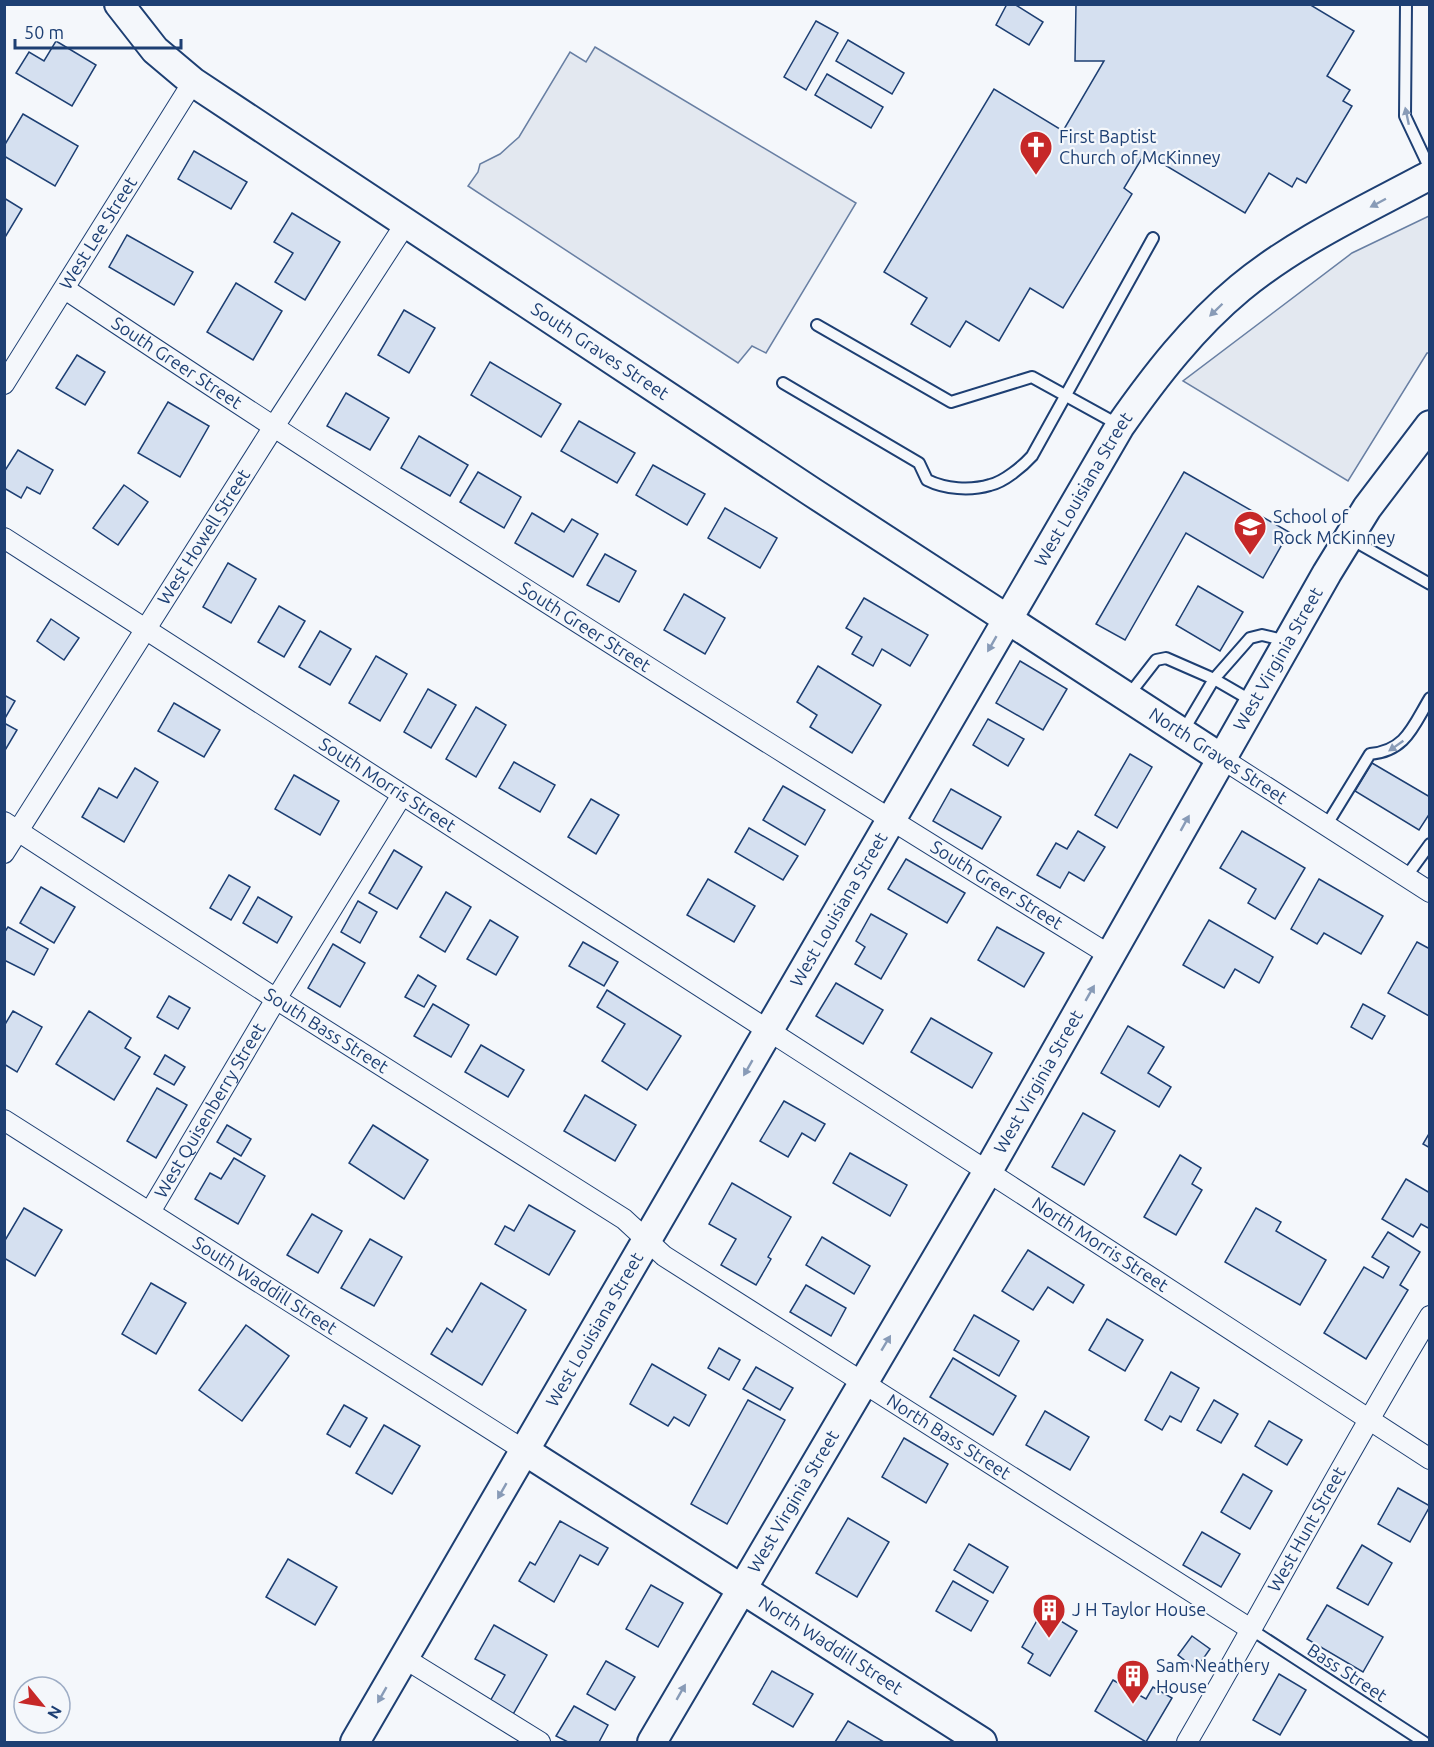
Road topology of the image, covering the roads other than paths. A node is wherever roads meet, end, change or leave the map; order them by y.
1 (119, 4) edge
2 (1407, 4) edge
3 (193, 82) junction
4 (1430, 169) edge
5 (1430, 175) edge
6 (406, 224) junction
7 (1153, 238) dead end
8 (64, 288) junction
9 (817, 325) dead end
10 (783, 383) dead end
11 (4, 384) edge
12 (1064, 395) junction
13 (1430, 425) edge
14 (1120, 426) junction
15 (273, 428) junction
16 (1348, 537) junction
17 (4, 538) edge
18 (1430, 584) edge
19 (1006, 618) junction
20 (146, 630) junction
21 (1287, 641) junction
22 (1214, 679) junction
23 (1127, 697) junction
24 (1430, 698) edge
25 (1253, 702) junction
26 (1182, 733) junction
27 (1221, 758) junction
28 (402, 795) junction
29 (890, 820) junction
30 (1326, 826) junction
31 (12, 827) edge
32 (1430, 844) edge
33 (4, 853) edge
34 (1406, 877) junction
35 (1430, 892) edge
36 (1111, 956) junction
37 (276, 999) junction
38 (769, 1031) junction
39 (4, 1120) edge
40 (988, 1171) junction
41 (150, 1212) junction
42 (647, 1241) junction
43 (1430, 1316) edge
44 (863, 1382) junction
45 (1367, 1419) junction
46 (525, 1451) junction
47 (1430, 1459) edge
48 (741, 1588) junction
49 (1252, 1630) junction
50 (404, 1658) junction
51 (355, 1743) edge
52 (540, 1743) edge
53 (652, 1743) edge
54 (982, 1743) edge
55 (1187, 1743) edge
56 (1424, 1743) edge

1 - 3 main road, South Graves Street
4 -> 2 lane
3 - 6 main road, South Graves Street
3 - 8 street, West Lee Street
5 -> 14 main road, West Louisiana Street
6 - 15 street, West Howell Street
6 - 19 main road, South Graves Street
7 - 12 lane
8 - 11 street, West Lee Street
8 - 15 street, South Greer Street
9 - 12 lane
10 - 12 lane
12 - 14 lane
13 - 16 main road, West Virginia Street
14 - 19 main road, West Louisiana Street
15 - 20 street, West Howell Street
15 - 29 street, South Greer Street
16 - 18 lane
16 - 21 main road, West Virginia Street
17 - 20 street, South Morris Street
19 - 23 main road, North Graves Street
19 -> 29 main road, West Louisiana Street
20 - 28 street, South Morris Street
20 - 31 street, West Howell Street
21 - 22 lane
21 - 25 main road, West Virginia Street
22 - 23 lane
22 - 25 lane
22 - 26 lane
23 - 26 main road, North Graves Street
24 -> 30 lane
25 - 27 main road, West Virginia Street
26 - 27 main road, North Graves Street
27 - 30 street, North Graves Street
36 -> 27 main road, West Virginia Street
28 - 37 street, West Quisenberry Street
28 - 38 street, South Morris Street
29 - 36 street, South Greer Street
29 - 38 main road, West Louisiana Street
30 - 34 street, North Graves Street
31 - 33 street, West Howell Street
31 - 37 street, South Bass Street
32 - 34 lane
34 - 35 street, North Graves Street
40 -> 36 main road, West Virginia Street
37 - 41 street, West Quisenberry Street
37 - 42 street, South Bass Street
38 - 40 street, North Morris Street
38 -> 42 main road, West Louisiana Street
39 - 41 street, South Waddill Street
44 -> 40 main road, West Virginia Street
40 - 45 street, North Morris Street
41 - 46 street, South Waddill Street
42 - 44 street, North Bass Street
42 - 46 main road, West Louisiana Street
43 - 45 street, West Hunt Street
44 - 48 main road, West Virginia Street
44 - 49 street, North Bass Street
45 - 47 street, North Morris Street
45 - 49 street, West Hunt Street
46 - 48 main road, North Waddill Street
46 -> 50 main road, West Louisiana Street
53 -> 48 main road, West Virginia Street
48 - 54 main road, North Waddill Street
49 - 55 street, West Hunt Street
49 - 56 lane, Bass Street
50 -> 51 main road, West Louisiana Street
50 - 52 street

